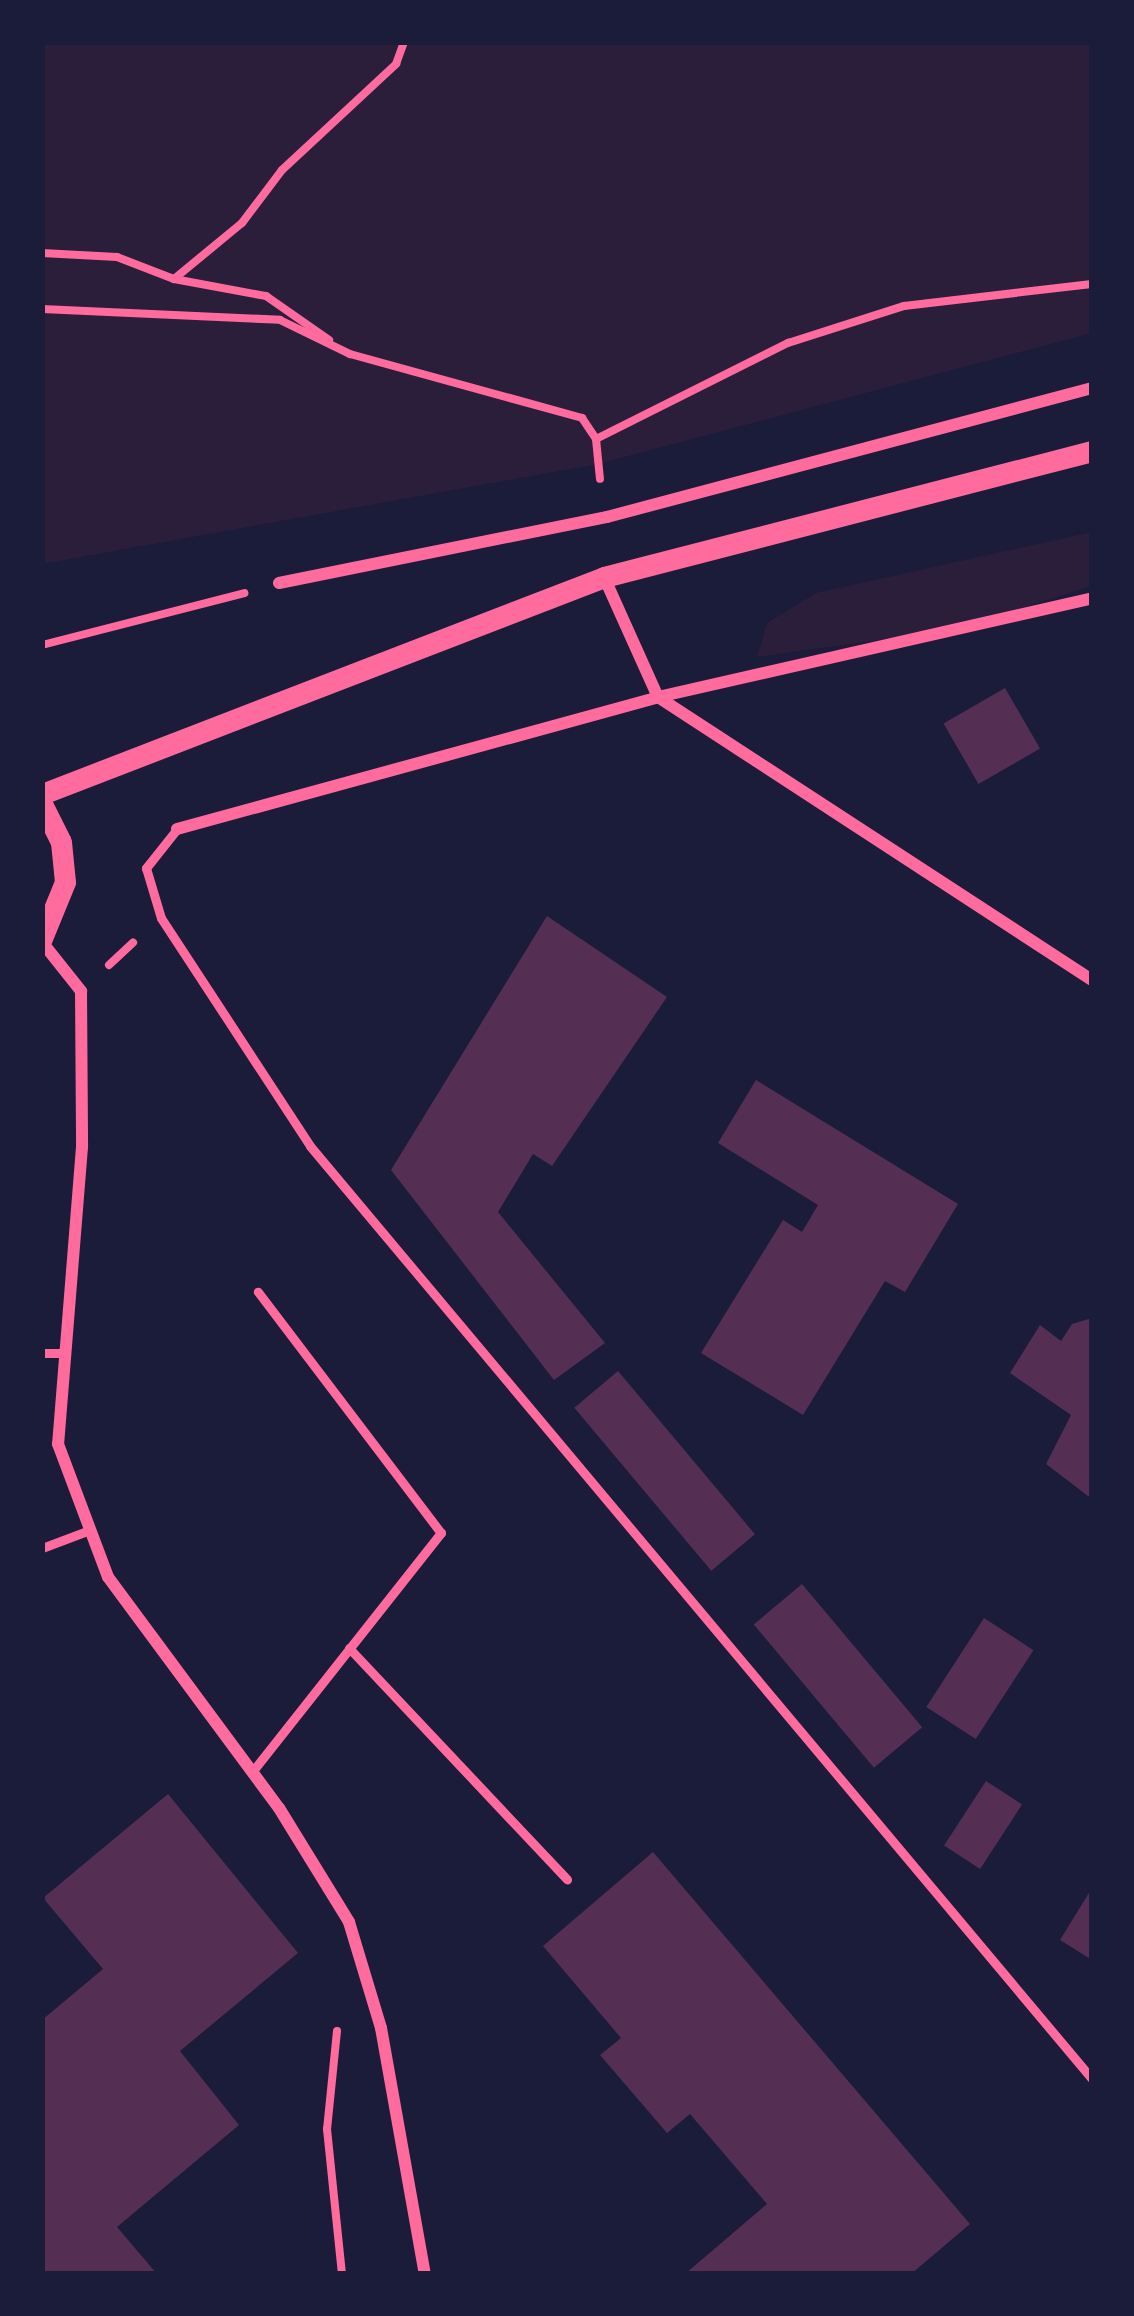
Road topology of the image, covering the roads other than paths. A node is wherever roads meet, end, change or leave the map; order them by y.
1 (1092, 388) edge
2 (1092, 451) edge
3 (604, 577) junction
4 (279, 584) road end
5 (1092, 598) edge
6 (658, 697) junction
7 (42, 794) edge
8 (42, 804) edge
9 (177, 829) joint
10 (42, 940) edge
11 (1092, 980) edge
12 (258, 1292) dead end
13 (42, 1353) edge
14 (66, 1353) junction
15 (90, 1530) junction
16 (42, 1548) edge
17 (349, 1648) junction
18 (252, 1772) junction
19 (567, 1879) dead end
20 (1092, 2079) edge
21 (425, 2274) edge

1 - 4 street
2 - 3 street
3 - 6 street
3 - 7 street
5 - 6 street
6 - 9 street
6 - 11 street
8 - 10 street
9 - 20 lane
10 - 14 street
12 - 17 lane
13 - 14 lane
14 - 15 street
15 - 16 lane
15 - 18 street
17 - 18 lane
17 - 19 lane
18 - 21 street

